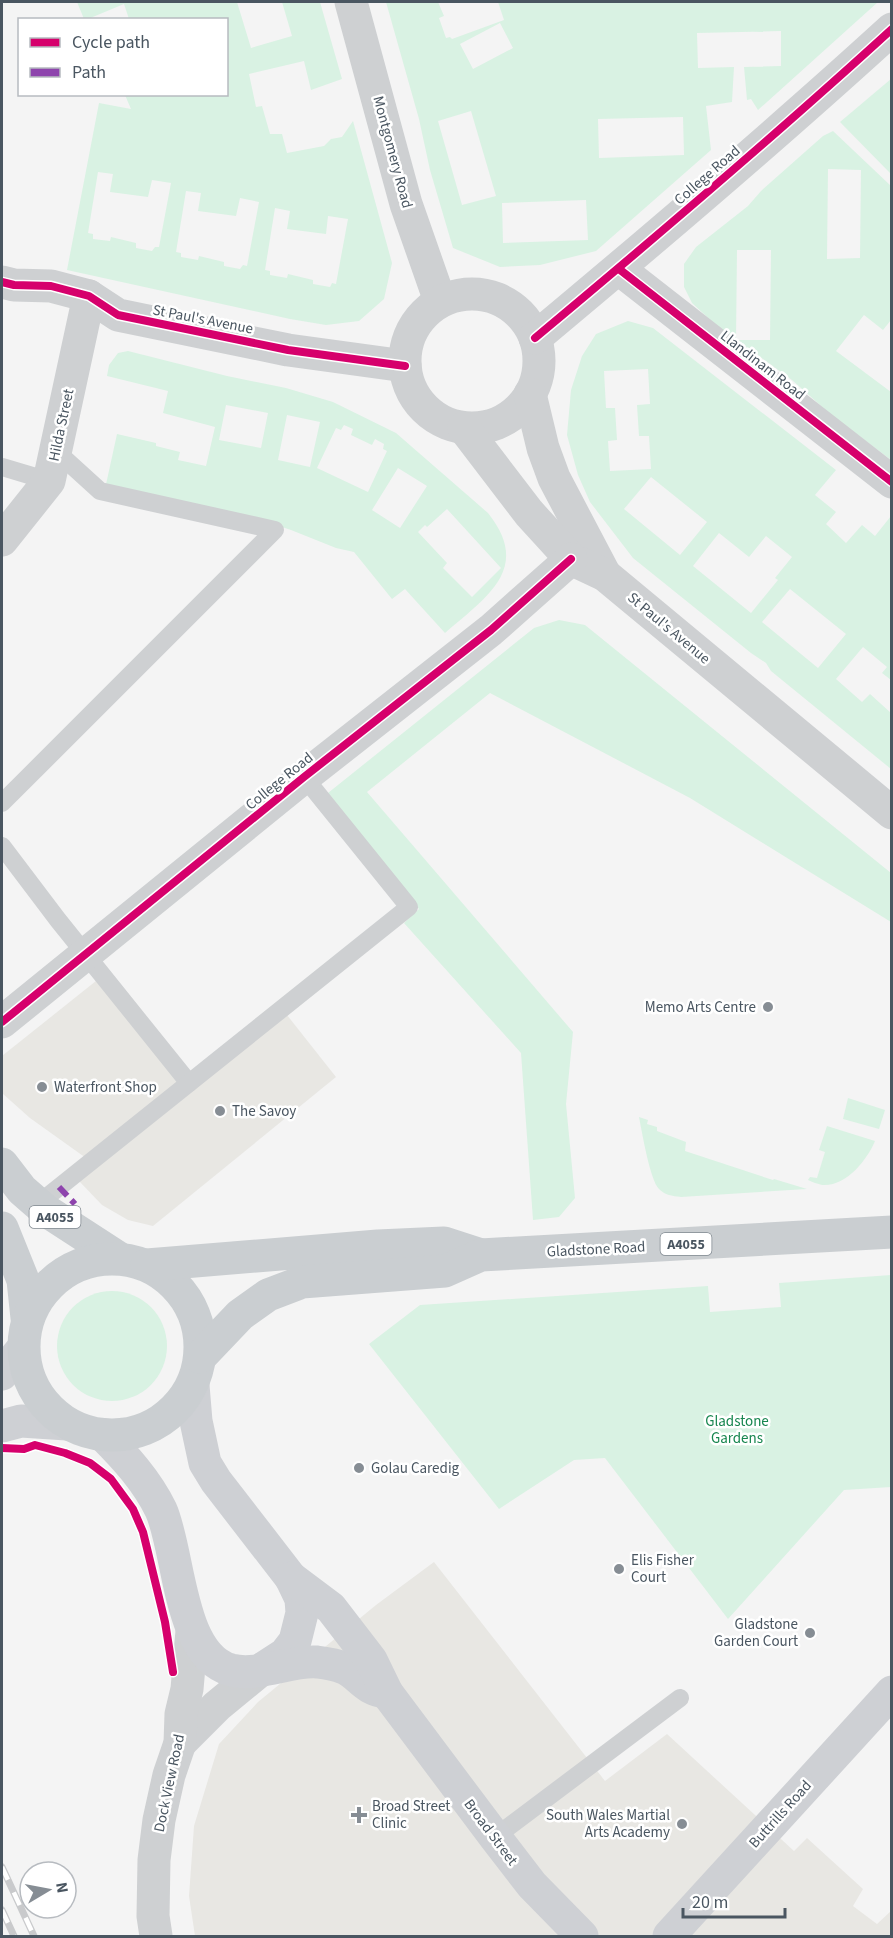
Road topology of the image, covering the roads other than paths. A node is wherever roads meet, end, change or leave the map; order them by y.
1 (351, 2) edge
2 (891, 29) edge
3 (619, 269) junction
4 (2, 282) edge
5 (89, 296) junction
6 (440, 301) junction
7 (535, 338) junction
8 (405, 366) junction
9 (530, 394) junction
10 (464, 428) junction
11 (52, 466) junction
12 (2, 467) edge
13 (891, 482) edge
14 (2, 540) edge
15 (571, 559) junction
16 (605, 575) junction
17 (304, 777) junction
18 (2, 803) edge
19 (891, 813) edge
20 (2, 846) edge
21 (85, 954) junction
22 (2, 1022) edge
23 (189, 1083) junction
24 (2, 1164) edge
25 (38, 1204) junction
26 (2, 1228) edge
27 (891, 1232) edge
28 (481, 1255) junction
29 (133, 1261) junction
30 (25, 1333) junction
31 (196, 1371) junction
32 (2, 1374) edge
33 (67, 1424) junction
34 (2, 1426) edge
35 (103, 1434) junction
36 (291, 1578) junction
37 (192, 1631) junction
38 (262, 1669) junction
39 (891, 1692) edge
40 (387, 1693) junction
41 (680, 1698) dead end
42 (180, 1743) junction
43 (495, 1837) junction
44 (156, 1936) edge
45 (582, 1936) edge
46 (669, 1936) edge

1 - 6 street, Montgomery Road
2 - 3 street, College Road
3 - 7 street, College Road
3 - 13 street, Llandinam Road
4 - 5 street, St Paul's Avenue
5 - 8 street, St Paul's Avenue
5 - 11 street, Hilda Street
6 - 7 street
6 - 8 street
7 - 9 street
8 - 10 street
9 - 10 street
9 - 16 street
10 - 15 street, St Paul's Avenue
11 - 12 lane
11 - 14 street, Hilda Street
11 - 18 lane
15 - 16 street, St Paul's Avenue
15 - 17 street, College Road
16 - 19 street, St Paul's Avenue
17 - 21 street, College Road
17 - 23 lane
20 - 21 lane
21 - 22 street, College Road
21 - 23 lane
23 - 25 lane
24 - 25 main road, A4055
25 - 29 main road, A4055
26 - 30 main road
27 - 28 main road, Gladstone Road / A4055
28 - 29 main road, Gladstone Road / A4055
28 - 31 main road, Gladstone Road / A4055
29 - 30 main road
29 - 31 main road
30 - 32 main road
30 - 33 main road
31 - 35 main road
31 - 36 main road, Broad Street
33 - 34 main road
33 - 35 main road
35 - 37 main road, Broad Street
36 - 38 main road, Broad Street
36 - 40 main road, Broad Street
37 - 38 main road, Broad Street
37 - 42 street, Dock View Road
38 - 40 main road, Broad Street
38 - 42 street
39 - 46 main road, Buttrills Road
40 - 43 main road, Broad Street
41 - 43 lane
42 - 44 street, Dock View Road
43 - 45 main road, Broad Street

